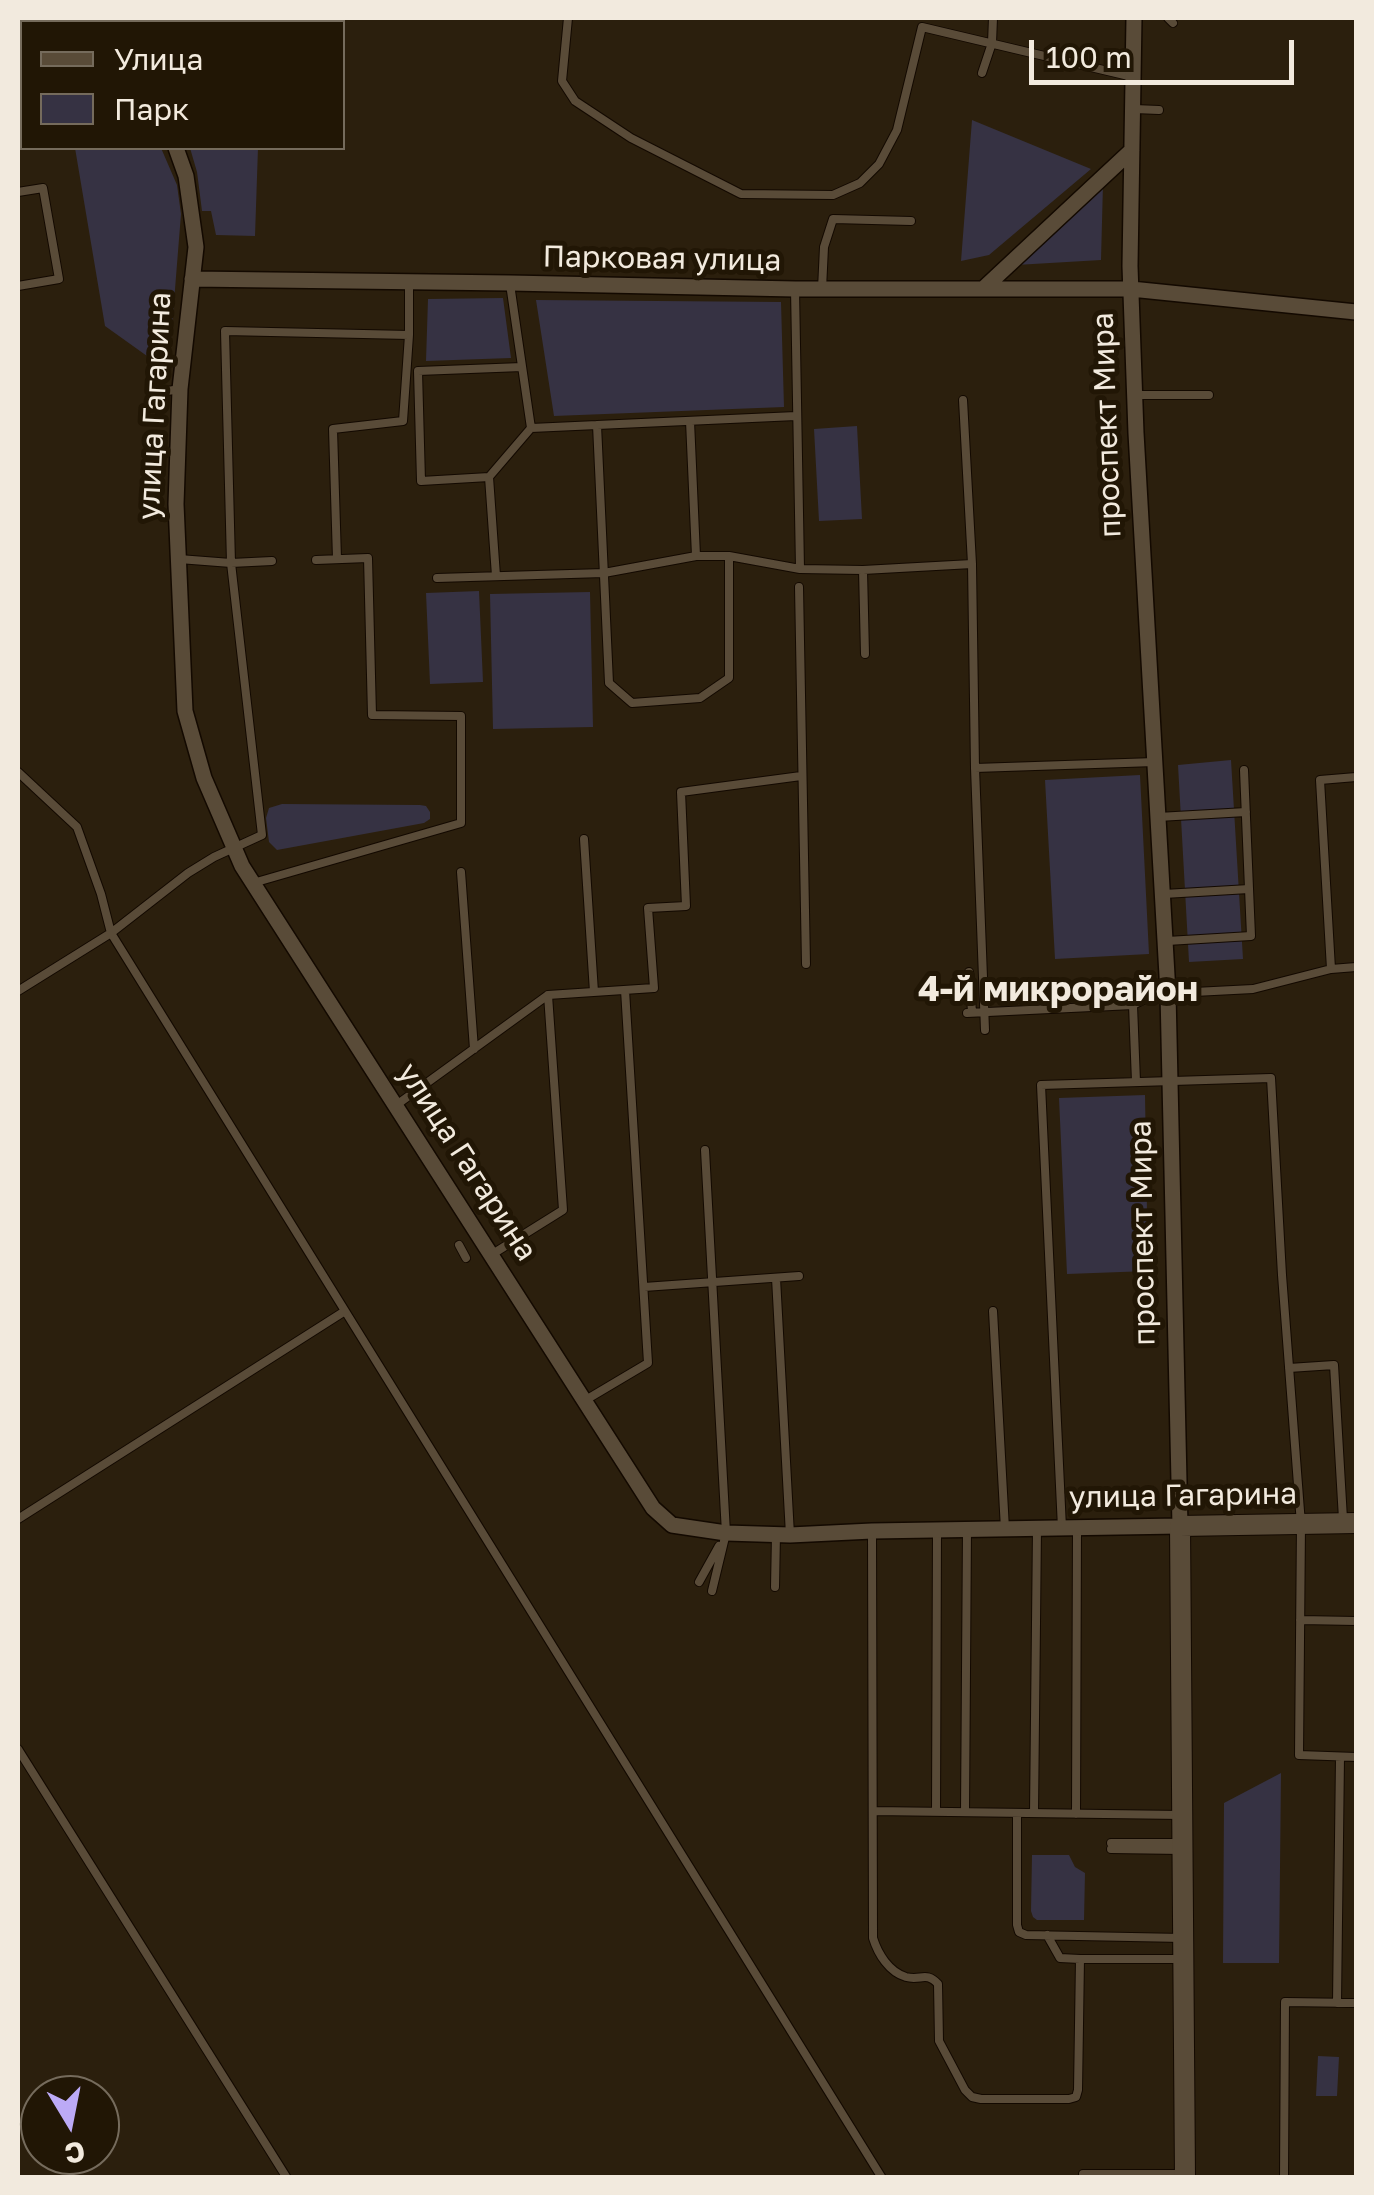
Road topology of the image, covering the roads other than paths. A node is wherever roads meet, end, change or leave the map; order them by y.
1 (568, 18) edge
2 (993, 18) edge
3 (1134, 18) edge
4 (922, 22) edge
5 (992, 43) junction
6 (982, 73) dead end
7 (1133, 77) junction
8 (1132, 109) junction
9 (1159, 110) dead end
10 (177, 150) edge
11 (1132, 150) junction
12 (18, 192) edge
13 (911, 221) dead end
14 (192, 280) junction
15 (409, 282) junction
16 (510, 283) junction
17 (18, 286) edge
18 (984, 288) junction
19 (1131, 288) junction
20 (796, 290) junction
21 (822, 290) junction
22 (1356, 312) edge
23 (409, 335) junction
24 (522, 367) junction
25 (180, 389) junction
26 (155, 392) dead end
27 (1134, 394) junction
28 (1209, 395) dead end
29 (963, 400) dead end
30 (796, 416) junction
31 (403, 420) junction
32 (690, 421) junction
33 (597, 425) junction
34 (420, 427) junction
35 (532, 428) junction
36 (489, 477) junction
37 (696, 556) junction
38 (729, 556) junction
39 (178, 559) junction
40 (337, 559) junction
41 (316, 560) dead end
42 (272, 561) dead end
43 (231, 563) junction
44 (972, 564) junction
45 (800, 569) junction
46 (863, 570) junction
47 (604, 573) junction
48 (496, 576) junction
49 (437, 578) dead end
50 (798, 587) dead end
51 (865, 654) dead end
52 (1155, 762) junction
53 (975, 768) junction
54 (1244, 770) dead end
55 (18, 772) edge
56 (801, 776) junction
57 (1356, 778) edge
58 (1246, 812) junction
59 (1158, 817) junction
60 (584, 839) dead end
61 (234, 849) junction
62 (461, 872) dead end
63 (253, 883) junction
64 (1249, 889) junction
65 (1162, 894) junction
66 (111, 933) junction
67 (1165, 941) junction
68 (806, 964) dead end
69 (1356, 966) edge
70 (1331, 968) junction
71 (969, 972) dead end
72 (18, 990) edge
73 (625, 990) junction
74 (594, 992) junction
75 (1168, 993) junction
76 (548, 995) junction
77 (1133, 1005) junction
78 (984, 1012) junction
79 (985, 1030) dead end
80 (474, 1049) junction
81 (1170, 1081) junction
82 (1136, 1082) junction
83 (396, 1106) junction
84 (705, 1150) dead end
85 (459, 1245) dead end
86 (491, 1255) junction
87 (466, 1258) dead end
88 (798, 1276) dead end
89 (776, 1278) junction
90 (712, 1282) junction
91 (644, 1288) junction
92 (993, 1310) dead end
93 (345, 1311) junction
94 (1289, 1368) junction
95 (584, 1400) junction
96 (18, 1518) edge
97 (1350, 1523) edge
98 (1301, 1524) junction
99 (1180, 1526) junction
100 (1069, 1527) junction
101 (1005, 1528) junction
102 (1037, 1528) junction
103 (967, 1529) junction
104 (936, 1530) junction
105 (872, 1531) junction
106 (726, 1533) junction
107 (783, 1534) junction
108 (700, 1582) dead end
109 (775, 1587) dead end
110 (712, 1591) dead end
111 (1300, 1620) junction
112 (1356, 1621) edge
113 (18, 1749) edge
114 (1340, 1756) junction
115 (1356, 1757) edge
116 (873, 1811) junction
117 (936, 1812) junction
118 (965, 1812) junction
119 (1016, 1813) junction
120 (1034, 1813) junction
121 (1076, 1814) junction
122 (1182, 1815) junction
123 (1111, 1846) dead end
124 (1182, 1847) junction
125 (1047, 1935) junction
126 (1183, 1949) junction
127 (1080, 1958) junction
128 (1337, 2003) junction
129 (1356, 2003) edge
130 (1083, 2174) dead end
131 (1185, 2176) edge
132 (287, 2178) edge
133 (882, 2178) edge
134 (1284, 2178) edge

1 - 4 lane
2 - 5 lane
3 - 7 street, проспект Мира
4 - 5 lane
5 - 6 lane
5 - 7 lane
7 - 8 street, проспект Мира
8 - 9 lane
8 - 11 street, проспект Мира
10 - 14 street, улица Гагарина
11 - 18 street
11 - 19 street, проспект Мира
12 - 17 lane
13 - 21 lane
14 - 15 street, Парковая улица
14 - 25 street, улица Гагарина
15 - 16 street, Парковая улица
15 - 23 lane
16 - 20 street, Парковая улица
16 - 24 lane
18 - 19 street, Парковая улица
18 - 21 street, Парковая улица
19 - 22 street, Парковая улица
19 - 27 street, проспект Мира
20 - 21 street, Парковая улица
20 - 30 lane
23 - 31 lane
23 - 43 lane
24 - 34 lane
24 - 35 lane
25 - 26 lane
25 - 39 street, улица Гагарина
27 - 28 lane
27 - 52 street, проспект Мира
29 - 44 lane
30 - 32 lane
30 - 45 lane
31 - 34 lane
31 - 40 lane
32 - 33 lane
32 - 37 lane
33 - 35 lane
33 - 47 lane
34 - 36 lane
35 - 36 lane
36 - 48 lane
37 - 38 lane
37 - 47 lane
38 - 45 lane
38 - 47 lane
39 - 43 lane
39 - 61 street, улица Гагарина
40 - 41 lane
40 - 63 lane
42 - 43 lane
43 - 61 lane
44 - 46 lane
44 - 53 lane
45 - 46 lane
46 - 51 lane
47 - 48 lane
48 - 49 lane
50 - 56 lane
52 - 53 lane
52 - 59 street, проспект Мира
53 - 78 lane
54 - 58 lane
55 - 66 lane
56 - 68 lane
56 - 73 lane
57 - 70 lane
58 - 59 lane
58 - 64 lane
59 - 65 street, проспект Мира
60 - 74 lane
61 - 63 street, улица Гагарина
61 - 66 lane
62 - 80 lane
63 - 83 street, улица Гагарина
64 - 65 lane
64 - 67 lane
65 - 67 street, проспект Мира
66 - 72 lane
66 - 93 lane
67 - 75 street, проспект Мира
69 - 70 lane
70 - 75 lane
71 - 78 lane
73 - 74 lane
73 - 91 lane
74 - 76 lane
75 - 77 lane
75 - 81 street, проспект Мира
76 - 80 lane
76 - 86 lane
77 - 78 lane
77 - 82 lane
78 - 79 lane
80 - 83 lane
81 - 82 lane
81 - 94 lane
81 - 99 street, проспект Мира
82 - 100 lane
83 - 86 street, улица Гагарина
84 - 90 lane
85 - 87 lane
86 - 95 street, улица Гагарина
88 - 89 lane
89 - 90 lane
89 - 107 lane
90 - 91 lane
90 - 106 lane
91 - 95 lane
92 - 101 lane
93 - 96 lane
93 - 133 lane
94 - 97 lane
94 - 98 lane
95 - 106 street, улица Гагарина
97 - 98 street, улица Гагарина
98 - 99 street, улица Гагарина
98 - 111 lane
99 - 100 street, улица Гагарина
99 - 122 street, проспект Мира
100 - 102 street, улица Гагарина
100 - 121 lane
101 - 102 street, улица Гагарина
101 - 103 street, улица Гагарина
102 - 120 lane
103 - 104 street, улица Гагарина
103 - 118 lane
104 - 105 street, улица Гагарина
104 - 117 lane
105 - 107 street, улица Гагарина
105 - 116 lane
106 - 107 street, улица Гагарина
106 - 108 lane
106 - 110 lane
107 - 109 lane
111 - 112 lane
111 - 114 lane
113 - 132 lane
114 - 115 lane
114 - 128 lane
116 - 117 lane
116 - 127 lane
117 - 118 lane
118 - 119 lane
119 - 120 lane
119 - 125 lane
120 - 121 lane
121 - 122 lane
122 - 124 street, проспект Мира
123 - 124 lane
124 - 126 street, проспект Мира
125 - 126 lane
125 - 127 lane
126 - 127 lane
126 - 131 street, проспект Мира
128 - 129 lane
128 - 134 lane
130 - 131 lane

